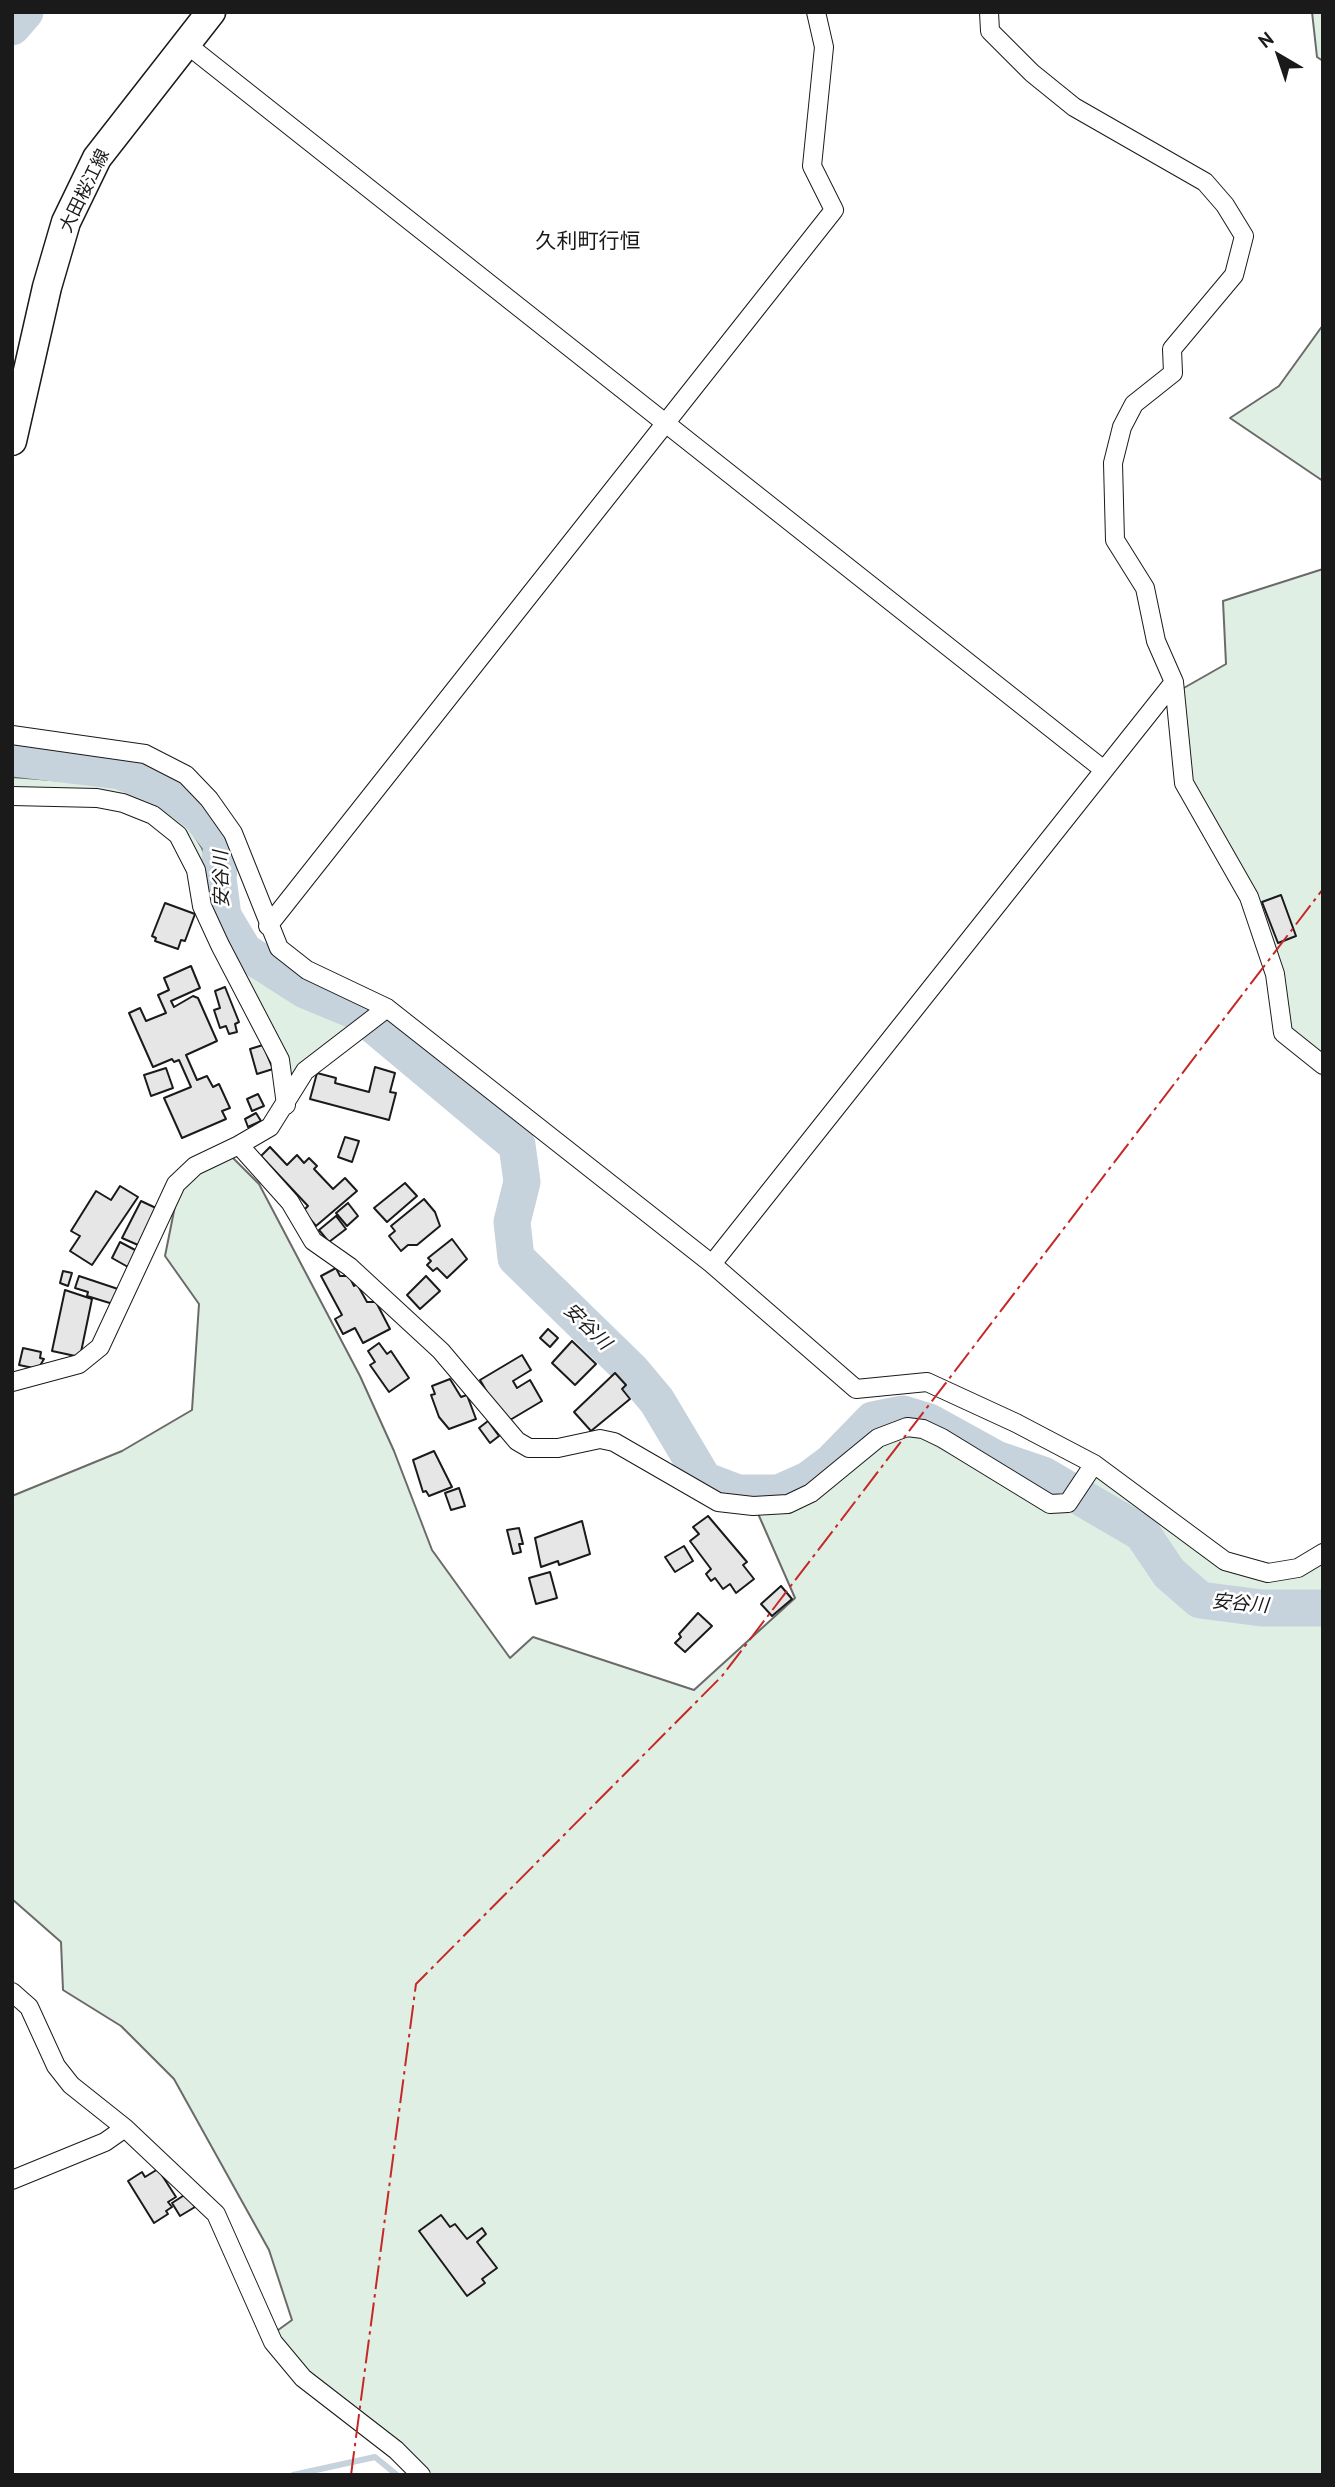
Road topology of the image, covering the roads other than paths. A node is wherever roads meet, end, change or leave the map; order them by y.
1 (211, 12) edge
2 (817, 12) edge
3 (989, 12) edge
4 (185, 43) junction
5 (667, 425) junction
6 (12, 441) edge
7 (1174, 682) junction
8 (12, 736) edge
9 (1104, 770) junction
10 (12, 796) edge
11 (268, 926) junction
12 (385, 1010) junction
13 (1323, 1065) edge
14 (286, 1105) junction
15 (239, 1145) junction
16 (712, 1264) junction
17 (12, 1382) edge
18 (1090, 1468) junction
19 (1323, 1553) edge
20 (12, 1992) edge
21 (125, 2128) junction
22 (12, 2179) edge
23 (421, 2475) edge

1 - 4 main road, 大田桜江線
2 - 5 street
3 - 7 street
4 - 5 street
4 - 6 main road, 大田桜江線
5 - 9 street
5 - 11 street
7 - 9 street
7 - 13 street
8 - 11 street
9 - 16 street
10 - 14 street
11 - 12 street
12 - 14 street
12 - 16 street
14 - 15 street
15 - 17 street
15 - 18 street
16 - 18 street
18 - 19 street
20 - 21 street
21 - 22 street
21 - 23 street

